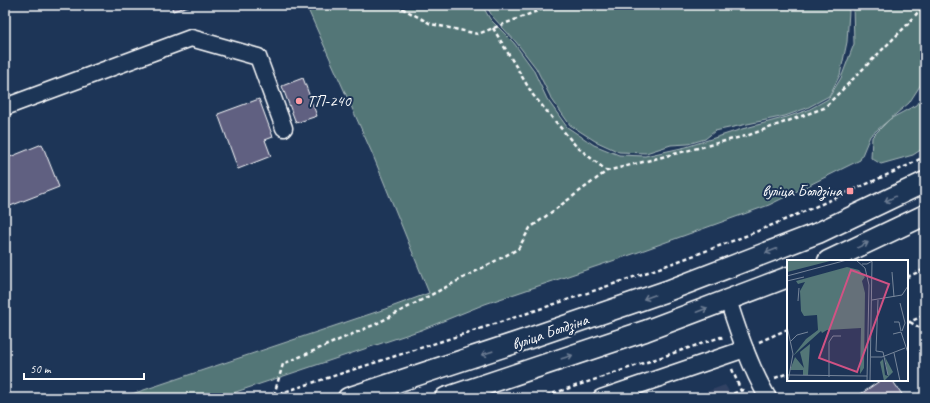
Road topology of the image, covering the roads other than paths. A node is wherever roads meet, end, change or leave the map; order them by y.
1 (5, 106) edge
2 (284, 128) dead end
3 (925, 182) edge
4 (925, 215) edge
5 (830, 260) edge
6 (787, 277) edge
7 (728, 300) junction
8 (521, 342) junction
9 (745, 349) junction
10 (530, 370) junction
11 (348, 398) edge
12 (445, 398) edge
13 (601, 398) edge
14 (768, 398) edge

1 - 2 lane
3 -> 8 main road, вуліца Болдзіна
5 -> 4 main road
6 - 7 main road, вуліца Болдзіна
7 - 9 lane
10 -> 7 main road, вуліца Болдзіна
8 - 10 main road
8 -> 11 main road, вуліца Болдзіна
9 - 13 lane
9 - 14 lane
10 - 12 main road, вуліца Болдзіна

